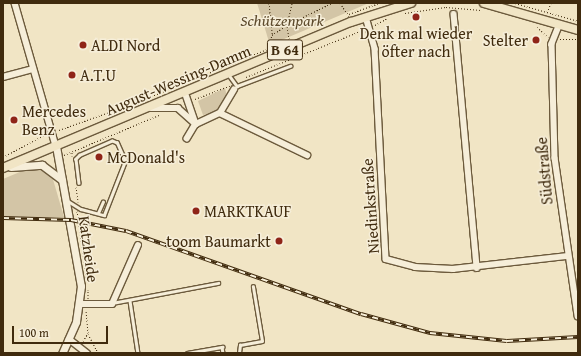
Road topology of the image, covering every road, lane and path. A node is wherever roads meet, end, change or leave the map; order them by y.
1 (15, 3) edge
2 (269, 3) edge
3 (292, 3) edge
4 (332, 3) edge
5 (340, 3) edge
6 (379, 3) edge
7 (410, 3) edge
8 (514, 3) edge
9 (484, 7) edge
10 (346, 11) dead end
11 (400, 14) dead end
12 (454, 14) dead end
13 (366, 17) junction
14 (390, 17) dead end
15 (342, 18) dead end
16 (578, 21) edge
17 (533, 24) dead end
18 (560, 24) junction
19 (287, 25) junction
20 (370, 27) junction
21 (578, 30) edge
22 (272, 35) junction
23 (295, 38) dead end
24 (553, 39) junction
25 (578, 39) edge
26 (289, 40) junction
27 (269, 46) junction
28 (290, 66) dead end
29 (33, 69) junction
30 (228, 74) junction
31 (3, 77) edge
32 (243, 80) dead end
33 (237, 83) dead end
34 (233, 87) junction
35 (184, 92) junction
36 (204, 94) dead end
37 (136, 112) junction
38 (163, 113) dead end
39 (220, 114) junction
40 (196, 124) junction
41 (69, 128) dead end
42 (45, 135) dead end
43 (187, 139) dead end
44 (56, 146) junction
45 (77, 149) dead end
46 (72, 152) dead end
47 (307, 155) dead end
48 (3, 156) edge
49 (72, 161) dead end
50 (4, 168) edge
51 (75, 179) dead end
52 (64, 182) junction
53 (79, 183) dead end
54 (68, 200) junction
55 (102, 202) dead end
56 (77, 207) junction
57 (98, 213) junction
58 (138, 245) dead end
59 (567, 256) junction
60 (477, 268) junction
61 (218, 283) dead end
62 (253, 287) dead end
63 (130, 301) junction
64 (112, 304) junction
65 (83, 305) junction
66 (578, 316) edge
67 (88, 333) junction
68 (69, 339) junction
69 (79, 346) junction
70 (62, 353) edge
71 (87, 353) edge
72 (98, 353) edge
73 (138, 353) edge
74 (187, 353) edge
75 (224, 353) edge
76 (239, 353) edge

1 - 29 street
2 - 22 path
3 - 19 path
4 - 19 path
5 - 10 path
6 - 15 path
7 - 13 main road, August-Wessing-Damm / B 64
8 - 16 path
9 - 11 path
9 - 18 main road
12 - 60 street
13 - 20 street, Niedinkstraße
13 - 30 main road, August-Wessing-Damm / B 64
14 - 20 path
17 - 24 path
18 - 21 main road
18 - 24 street, Südstraße
19 - 22 path
19 - 26 path
20 - 32 path
20 - 60 street, Niedinkstraße
22 - 27 path
23 - 26 path
24 - 25 path
24 - 59 street, Südstraße
26 - 27 path
27 - 41 path
28 - 34 lane
29 - 31 street
29 - 44 street
30 - 34 lane
30 - 35 main road, August-Wessing-Damm / B 64
33 - 34 path
34 - 36 path
34 - 39 street
35 - 37 main road, August-Wessing-Damm / B 64
35 - 40 street
37 - 40 street
37 - 44 main road, August-Wessing-Damm / B 64
38 - 45 path
39 - 40 street
39 - 47 street
40 - 43 street
42 - 48 path
44 - 50 main road, August-Wessing-Damm / B 64
44 - 52 street, Katzheide
46 - 49 path
50 - 52 street
51 - 56 path
52 - 54 street, Katzheide
53 - 57 lane
54 - 56 lane
54 - 65 street, Katzheide
55 - 57 lane
56 - 57 lane
56 - 65 path
58 - 64 street
59 - 60 street, Niedinkstraße
59 - 66 street, Südstraße
61 - 63 lane
62 - 76 lane
63 - 64 lane
63 - 73 lane
64 - 65 street
65 - 67 path
65 - 68 street, Katzheide
67 - 69 path
67 - 72 path
68 - 69 street
68 - 70 street, Katzheide
69 - 71 street
74 - 75 lane

